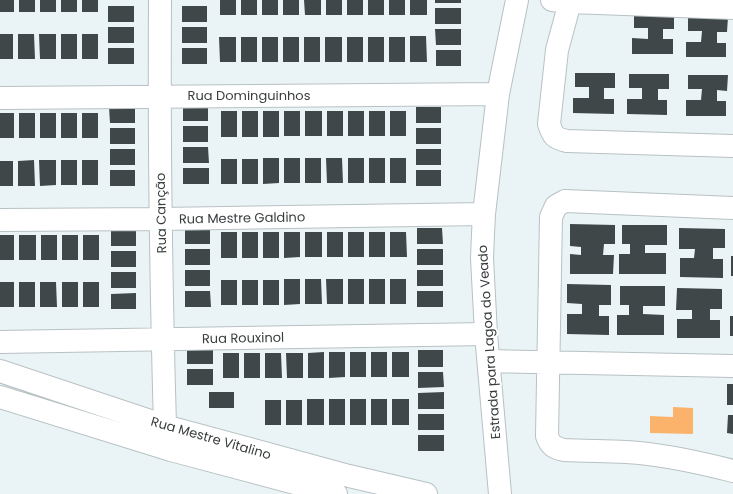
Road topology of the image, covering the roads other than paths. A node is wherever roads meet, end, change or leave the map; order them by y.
1 (160, 0) edge
2 (516, 0) edge
3 (561, 1) edge
4 (733, 8) edge
5 (498, 94) junction
6 (160, 96) junction
7 (0, 98) edge
8 (733, 146) edge
9 (733, 208) edge
10 (484, 214) junction
11 (161, 219) junction
12 (0, 220) edge
13 (486, 334) junction
14 (163, 339) junction
15 (0, 342) edge
16 (488, 361) junction
17 (548, 362) junction
18 (733, 366) edge
19 (0, 371) edge
20 (0, 397) edge
21 (165, 426) junction
22 (733, 471) edge
23 (264, 476) junction
24 (276, 494) edge
25 (336, 494) edge
26 (426, 494) edge
27 (500, 494) edge

1 - 6 street, Rua Canção
2 - 5 street, Estrada para Lagoa do Veado
3 - 4 street
3 - 8 street
5 - 6 street, Rua Dominguinhos
5 - 10 street, Estrada para Lagoa do Veado
6 - 7 street, Rua Dominguinhos
6 - 11 street, Rua Canção
9 - 17 street
10 - 11 street, Rua Mestre Galdino
10 - 13 street, Estrada para Lagoa do Veado
11 - 12 street, Rua Mestre Galdino
11 - 14 street, Rua Canção
13 - 14 street, Rua Rouxinol
13 - 16 street, Estrada para Lagoa do Veado
14 - 15 street, Rua Rouxinol
14 - 21 street, Rua Canção
16 - 17 street
16 - 27 street, Estrada para Lagoa do Veado
17 - 18 street
17 - 22 street
19 - 21 street, Rua Mestre Vitalino
20 - 23 street, Rua Mestre Vitalino
21 - 26 street, Rua Mestre Vitalino
23 - 24 street
23 - 25 street, Rua Mestre Vitalino

